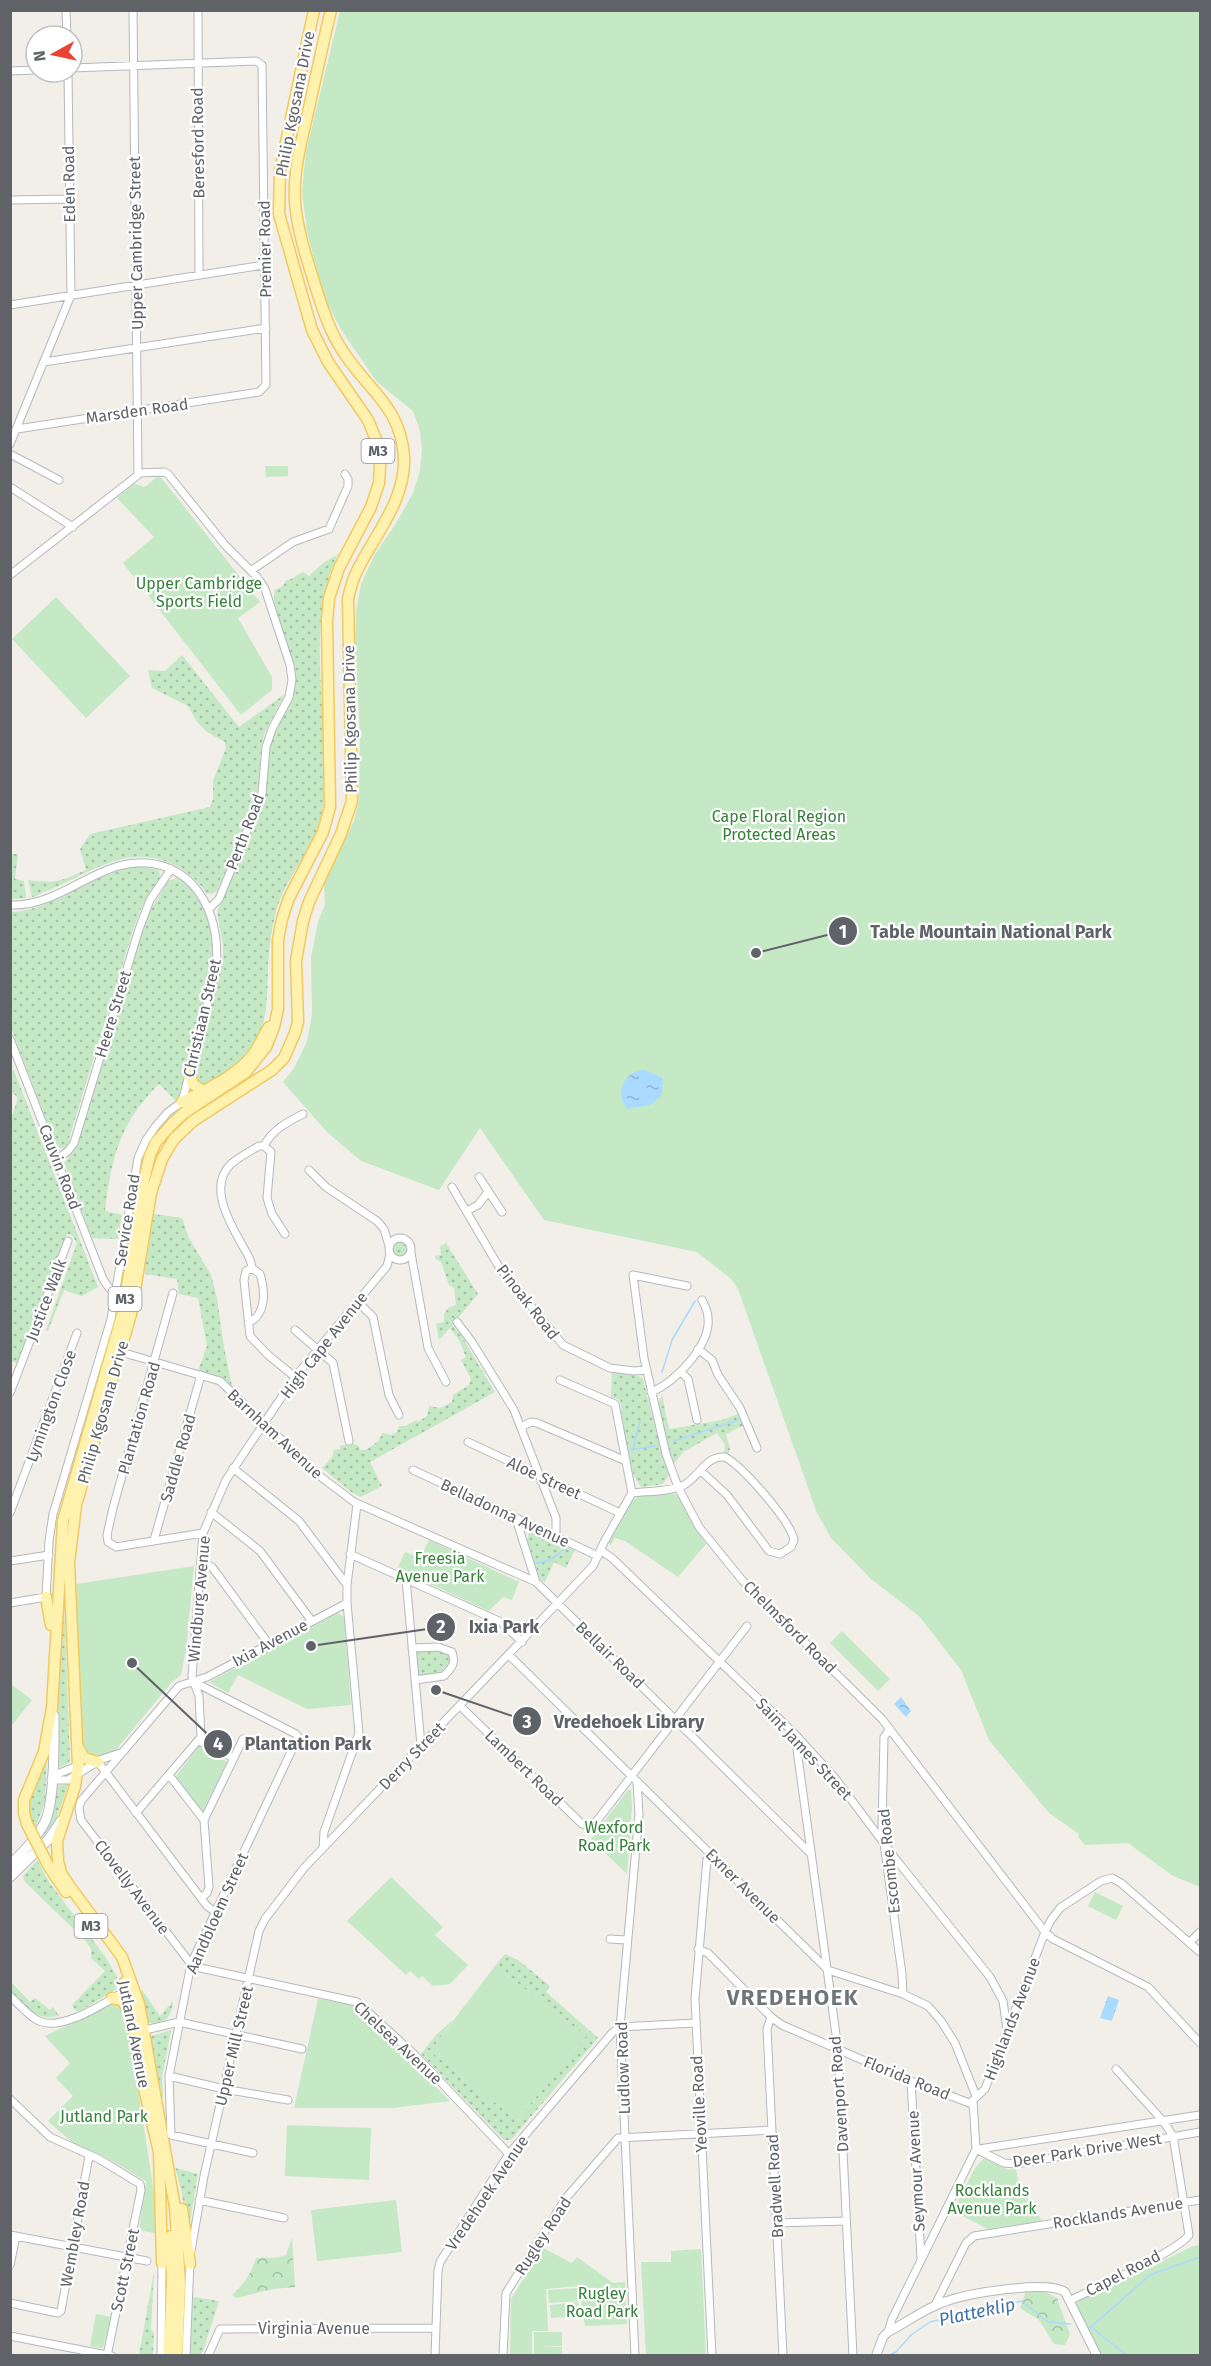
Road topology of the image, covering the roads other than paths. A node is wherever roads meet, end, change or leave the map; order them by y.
1 (133, 10) edge
2 (198, 10) edge
3 (314, 10) edge
4 (331, 10) edge
5 (197, 64) junction
6 (133, 66) junction
7 (84, 68) edge
8 (68, 84) edge
9 (69, 199) junction
10 (10, 200) edge
11 (264, 265) junction
12 (200, 275) junction
13 (136, 285) junction
14 (70, 295) junction
15 (10, 305) edge
16 (266, 328) junction
17 (137, 347) junction
18 (44, 362) junction
19 (256, 393) joint
20 (138, 411) junction
21 (17, 429) junction
22 (10, 444) edge
23 (10, 454) edge
24 (138, 474) junction
25 (345, 474) dead end
26 (59, 480) dead end
27 (10, 487) edge
28 (73, 526) junction
29 (10, 575) edge
30 (256, 576) junction
31 (171, 869) junction
32 (10, 905) edge
33 (209, 909) junction
34 (277, 1017) junction
35 (10, 1039) edge
36 (189, 1072) junction
37 (203, 1091) junction
38 (182, 1102) junction
39 (303, 1114) dead end
40 (264, 1146) junction
41 (57, 1159) junction
42 (309, 1170) dead end
43 (479, 1177) dead end
44 (452, 1187) dead end
45 (488, 1192) junction
46 (467, 1212) junction
47 (502, 1212) dead end
48 (285, 1234) dead end
49 (391, 1238) junction
50 (68, 1241) dead end
51 (390, 1250) junction
52 (411, 1253) junction
53 (401, 1260) junction
54 (387, 1266) junction
55 (412, 1266) junction
56 (249, 1270) junction
57 (687, 1286) dead end
58 (115, 1292) junction
59 (173, 1293) dead end
60 (702, 1300) dead end
61 (358, 1302) junction
62 (457, 1322) dead end
63 (248, 1323) junction
64 (295, 1330) dead end
65 (77, 1333) dead end
66 (698, 1349) junction
67 (318, 1350) junction
68 (121, 1352) junction
69 (155, 1362) junction
70 (647, 1370) junction
71 (681, 1372) junction
72 (201, 1375) junction
73 (295, 1377) junction
74 (560, 1380) dead end
75 (446, 1382) dead end
76 (651, 1392) junction
77 (10, 1393) edge
78 (399, 1415) dead end
79 (697, 1420) dead end
80 (263, 1425) junction
81 (521, 1427) junction
82 (349, 1441) dead end
83 (468, 1442) dead end
84 (758, 1448) dead end
85 (626, 1461) junction
86 (233, 1468) junction
87 (412, 1470) dead end
88 (701, 1471) junction
89 (540, 1476) junction
90 (678, 1487) junction
91 (632, 1493) junction
92 (357, 1504) junction
93 (211, 1512) junction
94 (10, 1513) edge
95 (620, 1513) junction
96 (516, 1519) junction
97 (204, 1533) junction
98 (556, 1537) junction
99 (154, 1540) junction
100 (599, 1553) junction
101 (350, 1554) junction
102 (49, 1555) junction
103 (10, 1561) edge
104 (201, 1562) junction
105 (406, 1579) junction
106 (536, 1582) junction
107 (347, 1585) junction
108 (46, 1597) junction
109 (10, 1603) edge
110 (346, 1603) junction
111 (558, 1604) junction
112 (311, 1620) junction
113 (747, 1626) dead end
114 (522, 1642) junction
115 (268, 1643) junction
116 (412, 1648) junction
117 (55, 1655) junction
118 (509, 1655) junction
119 (720, 1661) junction
120 (415, 1680) junction
121 (192, 1681) junction
122 (460, 1706) junction
123 (52, 1708) junction
124 (675, 1718) junction
125 (890, 1729) junction
126 (795, 1734) junction
127 (243, 1739) dead end
128 (199, 1741) junction
129 (421, 1746) junction
130 (78, 1747) junction
131 (124, 1749) junction
132 (809, 1749) junction
133 (234, 1758) junction
134 (98, 1762) junction
135 (798, 1762) junction
136 (77, 1770) junction
137 (106, 1773) junction
138 (169, 1775) junction
139 (51, 1778) junction
140 (634, 1779) junction
141 (79, 1808) joint
142 (136, 1813) junction
143 (64, 1816) junction
144 (204, 1820) junction
145 (807, 1830) junction
146 (790, 1832) junction
147 (884, 1843) junction
148 (323, 1848) junction
149 (810, 1853) junction
150 (711, 1855) junction
151 (10, 1865) edge
152 (10, 1877) edge
153 (201, 1898) junction
154 (214, 1911) junction
155 (1045, 1932) junction
156 (1200, 1932) edge
157 (610, 1939) dead end
158 (626, 1940) junction
159 (1190, 1942) junction
160 (698, 1949) junction
161 (1200, 1952) edge
162 (191, 1964) junction
163 (828, 1970) junction
164 (249, 1979) junction
165 (131, 1988) junction
166 (903, 1994) junction
167 (10, 1996) edge
168 (111, 1998) junction
169 (771, 2017) junction
170 (179, 2022) junction
171 (695, 2023) junction
172 (620, 2027) junction
173 (137, 2028) junction
174 (236, 2034) junction
175 (1007, 2035) junction
176 (1200, 2043) edge
177 (302, 2049) dead end
178 (838, 2049) junction
179 (1116, 2069) dead end
180 (170, 2076) junction
181 (911, 2081) junction
182 (224, 2089) junction
183 (976, 2096) junction
184 (10, 2099) edge
185 (288, 2100) dead end
186 (972, 2104) junction
187 (1200, 2115) edge
188 (1163, 2121) junction
189 (772, 2130) junction
190 (1200, 2132) edge
191 (701, 2133) junction
192 (167, 2136) junction
193 (625, 2136) junction
194 (1173, 2136) junction
195 (212, 2145) junction
196 (1003, 2146) junction
197 (976, 2149) junction
198 (159, 2151) junction
199 (253, 2153) dead end
200 (509, 2154) junction
201 (89, 2156) junction
202 (1004, 2163) junction
203 (199, 2200) junction
204 (1200, 2200) edge
205 (1185, 2202) junction
206 (284, 2218) dead end
207 (846, 2221) junction
208 (776, 2223) junction
209 (174, 2228) junction
210 (919, 2228) junction
211 (935, 2232) junction
212 (13, 2236) edge
213 (73, 2247) junction
214 (127, 2257) junction
215 (147, 2261) dead end
216 (921, 2261) junction
217 (162, 2263) joint
218 (190, 2264) junction
219 (10, 2265) edge
220 (1069, 2301) junction
221 (10, 2303) edge
222 (934, 2307) junction
223 (436, 2328) junction
224 (888, 2332) junction
225 (10, 2336) edge
226 (108, 2355) edge
227 (161, 2355) edge
228 (169, 2355) edge
229 (177, 2355) edge
230 (186, 2355) edge
231 (208, 2355) edge
232 (435, 2355) edge
233 (503, 2355) edge
234 (635, 2355) edge
235 (712, 2355) edge
236 (783, 2355) edge
237 (853, 2355) edge
238 (876, 2355) edge
239 (1097, 2355) edge

1 - 6 street, Upper Cambridge Street
2 - 5 street, Beresford Road
3 - 34 main road, Philip Kgosana Drive / M3
4 - 68 main road, Philip Kgosana Drive / M3
5 - 6 street
5 - 11 street, Premier Road
5 - 12 street, Beresford Road
6 - 7 street
6 - 13 street, Upper Cambridge Street
8 - 9 street, Eden Road
9 - 10 street
9 - 14 street, Eden Road
11 - 12 street
11 - 16 street, Premier Road
12 - 13 street
13 - 14 street
13 - 17 street, Upper Cambridge Street
14 - 15 street
14 - 18 street
16 - 17 street
16 - 19 street, Premier Road
17 - 18 street
17 - 20 street, Upper Cambridge Street
18 - 21 street
19 - 20 street, Marsden Road
20 - 21 street, Marsden Road
20 - 24 street, Upper Cambridge Street
21 - 22 street
23 - 26 street
24 - 28 street
24 - 30 street, Perth Road
25 - 30 street
27 - 28 street
28 - 29 street
30 - 33 street, Perth Road
31 - 32 street, Christiaan Street
31 - 33 street, Christiaan Street
31 - 41 street, Heere Street
33 - 36 street, Christiaan Street
34 - 37 main road
34 - 117 main road, Philip Kgosana Drive / M3
35 - 41 street, Cauvin Road
36 - 37 main road
36 - 38 street, Christiaan Street
37 - 38 main road
38 - 58 street, Service Road
39 - 40 street
40 - 48 street
40 - 56 street
41 - 58 street, Cauvin Road
42 - 49 street
43 - 45 street
44 - 46 street, Pinoak Road
45 - 46 street
45 - 47 street
46 - 70 street, Pinoak Road
49 - 51 street
49 - 52 street
50 - 77 street, Justice Walk
51 - 53 street
51 - 54 street, High Cape Avenue
52 - 53 street
52 - 55 street
53 - 54 street, High Cape Avenue
53 - 55 street
54 - 61 street, High Cape Avenue
55 - 75 street
56 - 63 street
56 - 63 street
57 - 70 street, Chelmsford Road
58 - 102 street, Service Road
59 - 69 street, Plantation Road
60 - 66 street
61 - 67 street, High Cape Avenue
61 - 78 street
62 - 81 street
63 - 73 street
64 - 67 street
65 - 94 street, Lymington Close
66 - 71 street
66 - 84 street
67 - 73 street, High Cape Avenue
67 - 82 street
68 - 69 street, Barnham Avenue
68 - 130 main road, Philip Kgosana Drive / M3
69 - 72 street, Barnham Avenue
69 - 99 street, Plantation Road
70 - 76 street, Chelmsford Road
71 - 76 street
71 - 79 street
72 - 80 street, Barnham Avenue
72 - 99 street, Saddle Road
73 - 80 street, High Cape Avenue
74 - 85 street
76 - 90 street, Chelmsford Road
80 - 86 street, Windburg Avenue
80 - 92 street, Barnham Avenue
81 - 85 street
81 - 89 street
83 - 89 street, Aloe Street
85 - 91 street
86 - 93 street, Windburg Avenue
86 - 107 street
87 - 96 street, Belladonna Avenue
88 - 88 street
88 - 90 street
89 - 95 street, Aloe Street
89 - 98 street
90 - 91 street
90 - 125 street, Chelmsford Road
91 - 95 street, Derry Street
92 - 101 street
92 - 106 street, Barnham Avenue
93 - 97 street, Windburg Avenue
93 - 112 street
95 - 100 street, Derry Street
96 - 98 street, Belladonna Avenue
96 - 106 street
97 - 99 street
97 - 104 street, Windburg Avenue
98 - 100 street, Belladonna Avenue
100 - 111 street, Derry Street
100 - 119 street, Saint James Street
101 - 105 street
101 - 107 street
102 - 103 street
102 - 108 street, Service Road
104 - 115 street
104 - 121 street, Windburg Avenue
105 - 114 street
105 - 116 street
106 - 111 street, Bellair Road
107 - 110 street
108 - 109 street
108 - 117 main road
110 - 112 street, Ixia Avenue
110 - 148 street
111 - 114 street, Derry Street
111 - 124 street, Bellair Road
112 - 115 street, Ixia Avenue
113 - 119 street
114 - 118 street, Derry Street
115 - 121 street, Ixia Avenue
116 - 120 street
116 - 120 street
117 - 123 main road, Philip Kgosana Drive / M3
118 - 122 street, Derry Street
118 - 140 street, Exner Avenue
119 - 124 street
119 - 126 street, Saint James Street
120 - 129 street
121 - 128 street, Windburg Avenue
121 - 131 street, Ixia Avenue
121 - 154 street, Aandbloem Street
122 - 129 street, Derry Street
122 - 140 street, Lambert Road
123 - 139 main road
123 - 165 main road, Jutland Avenue / M3, bridge
124 - 140 street
124 - 146 street, Bellair Road
125 - 147 street, Escombe Road
125 - 155 street, Chelmsford Road
126 - 132 street, Saint James Street
126 - 135 street, Davenport Road
127 - 133 street
128 - 133 street
128 - 138 street
129 - 148 street, Derry Street
130 - 134 main road
130 - 136 main road, Philip Kgosana Drive / M3
131 - 134 street
131 - 137 street, Ixia Avenue
132 - 135 street
132 - 147 street, Saint James Street
133 - 144 street
134 - 136 street
134 - 137 street
135 - 145 street, Davenport Road
136 - 139 street
136 - 143 main road, Philip Kgosana Drive / M3
137 - 141 street, Ixia Avenue
137 - 142 street
138 - 142 street
138 - 144 street
139 - 151 main road
140 - 150 street, Exner Avenue
140 - 158 street, Ludlow Road
141 - 162 street, Clovelly Avenue
142 - 153 street
143 - 152 main road
143 - 165 main road, Jutland Avenue / M3
144 - 153 street
145 - 146 street
145 - 149 street, Davenport Road
146 - 149 street, Bellair Road
147 - 166 street, Escombe Road
147 - 175 street, Saint James Street
148 - 164 street, Upper Mill Street
149 - 163 street, Davenport Road
150 - 160 street, Yeoville Road
150 - 163 street, Exner Avenue
153 - 154 street
154 - 162 street, Aandbloem Street
155 - 159 street, Highlands Avenue
155 - 175 street, Highlands Avenue
155 - 176 street, Chelmsford Road
156 - 159 street
157 - 158 street
158 - 172 street, Ludlow Road
159 - 161 street
160 - 169 street, Florida Road
160 - 171 street, Yeoville Road
162 - 164 street, Chelsea Avenue
162 - 170 street, Aandbloem Street
163 - 166 street, Exner Avenue
163 - 178 street, Davenport Road
164 - 174 street, Upper Mill Street
164 - 200 street, Chelsea Avenue
165 - 168 street
165 - 173 main road, Jutland Avenue / M3
166 - 183 street, Exner Avenue
167 - 168 street
168 - 173 main road
169 - 178 street, Florida Road
169 - 189 street, Bradwell Road
170 - 173 street
170 - 174 street
170 - 180 street, Aandbloem Street
171 - 172 street
171 - 191 street, Yeoville Road
172 - 193 street, Ludlow Road
172 - 200 street, Vredehoek Avenue
173 - 192 main road, Jutland Avenue / M3
173 - 198 main road, Jutland Avenue / M3
174 - 177 street
174 - 182 street, Upper Mill Street
175 - 183 street, Highlands Avenue
178 - 181 street, Florida Road
178 - 207 street, Davenport Road
179 - 188 street
180 - 182 street
180 - 192 street, Aandbloem Street
181 - 186 street, Florida Road
181 - 210 street, Seymour Avenue
182 - 185 street
182 - 195 street, Upper Mill Street
183 - 186 street, Highlands Avenue
184 - 201 street
186 - 197 street
187 - 188 street
188 - 194 street
188 - 196 street
189 - 191 street
189 - 208 street, Bradwell Road
190 - 194 street, Deer Park Drive West
191 - 193 street
191 - 235 street, Yeoville Road
192 - 195 street
192 - 209 main road, Jutland Avenue / M3
192 - 218 main road
193 - 233 street, Rugley Road
193 - 234 street, Ludlow Road
194 - 202 street, Deer Park Drive West
194 - 205 street
195 - 199 street
195 - 203 street, Upper Mill Street
196 - 197 street
196 - 202 street
197 - 202 street, Deer Park Drive West
197 - 211 street
198 - 209 main road, Jutland Avenue / M3
198 - 217 main road
200 - 223 street, Vredehoek Avenue
201 - 213 street, Wembley Road
201 - 214 street, Scott Street
203 - 206 street
203 - 218 street, Upper Mill Street
204 - 205 street, Rocklands Avenue
205 - 220 street, Capel Road
205 - 222 street, Rocklands Avenue
207 - 208 street
207 - 237 street, Davenport Road
208 - 236 street, Bradwell Road
209 - 228 main road, Jutland Avenue / M3
209 - 229 main road, Jutland Avenue / M3
210 - 211 street
210 - 216 street, Seymour Avenue
211 - 216 street
212 - 213 street
212 - 219 street
213 - 214 street
213 - 221 street, Wembley Road
214 - 215 street
214 - 226 street, Scott Street
216 - 224 street
217 - 227 street
218 - 230 street, Upper Mill Street
220 - 222 street, Capel Road
220 - 239 street
222 - 224 street, Capel Road
223 - 231 street, Virginia Avenue
223 - 232 street, Vredehoek Avenue
224 - 238 street
225 - 226 street

